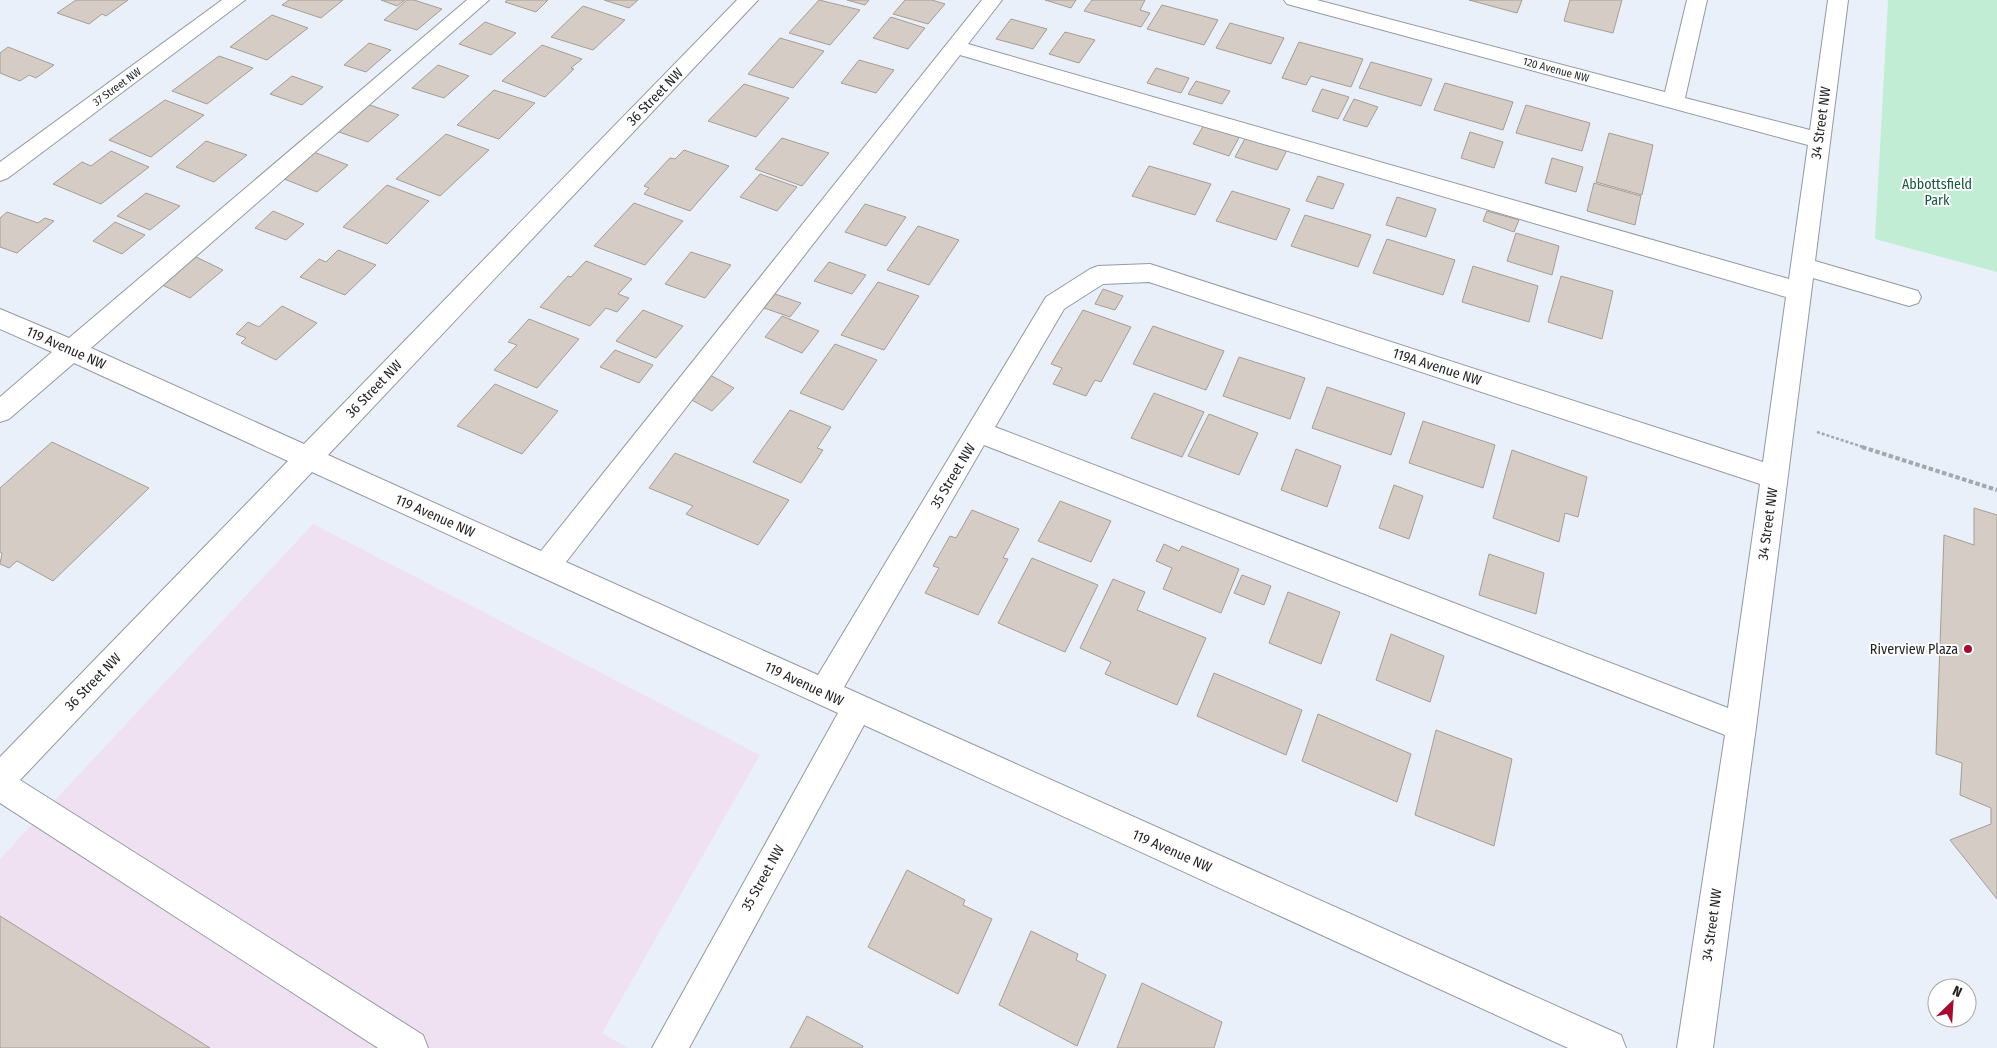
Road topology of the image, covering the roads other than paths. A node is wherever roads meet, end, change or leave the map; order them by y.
1 (235, 0) edge
2 (479, 0) edge
3 (748, 0) edge
4 (992, 0) edge
5 (1294, 0) edge
6 (1697, 0) edge
7 (1838, 0) edge
8 (956, 47) junction
9 (1674, 101) junction
10 (1818, 140) junction
11 (0, 173) edge
12 (1098, 275) joint
13 (1800, 278) junction
14 (1909, 297) dead end
15 (0, 318) edge
16 (71, 351) junction
17 (0, 412) edge
18 (979, 432) junction
19 (308, 458) junction
20 (1774, 477) junction
21 (546, 566) junction
22 (824, 692) junction
23 (857, 709) junction
24 (1741, 727) junction
25 (0, 779) edge
26 (0, 785) edge
27 (410, 1048) edge
28 (670, 1048) edge
29 (1608, 1048) edge
30 (1695, 1048) edge

1 - 11 street, 37 Street NW
2 - 16 street
3 - 19 street, 36 Street NW
4 - 8 street
5 - 9 street, 120 Avenue NW
6 - 9 street
7 - 10 street, 34 Street NW
8 - 13 street
8 - 21 street
9 - 10 street, 120 Avenue NW
10 - 13 street, 34 Street NW
12 - 18 street, 35 Street NW
12 - 20 street, 119A Avenue NW
13 - 14 street
13 - 20 street, 34 Street NW
15 - 16 street, 119 Avenue NW
16 - 17 street
16 - 19 street, 119 Avenue NW
18 - 22 street, 35 Street NW
18 - 24 street
19 - 21 street, 119 Avenue NW
19 - 25 street, 36 Street NW
20 - 24 street, 34 Street NW
21 - 22 street, 119 Avenue NW
22 - 23 street, 119 Avenue NW
23 - 28 street, 35 Street NW
23 - 29 street, 119 Avenue NW
24 - 30 street, 34 Street NW
26 - 27 street

